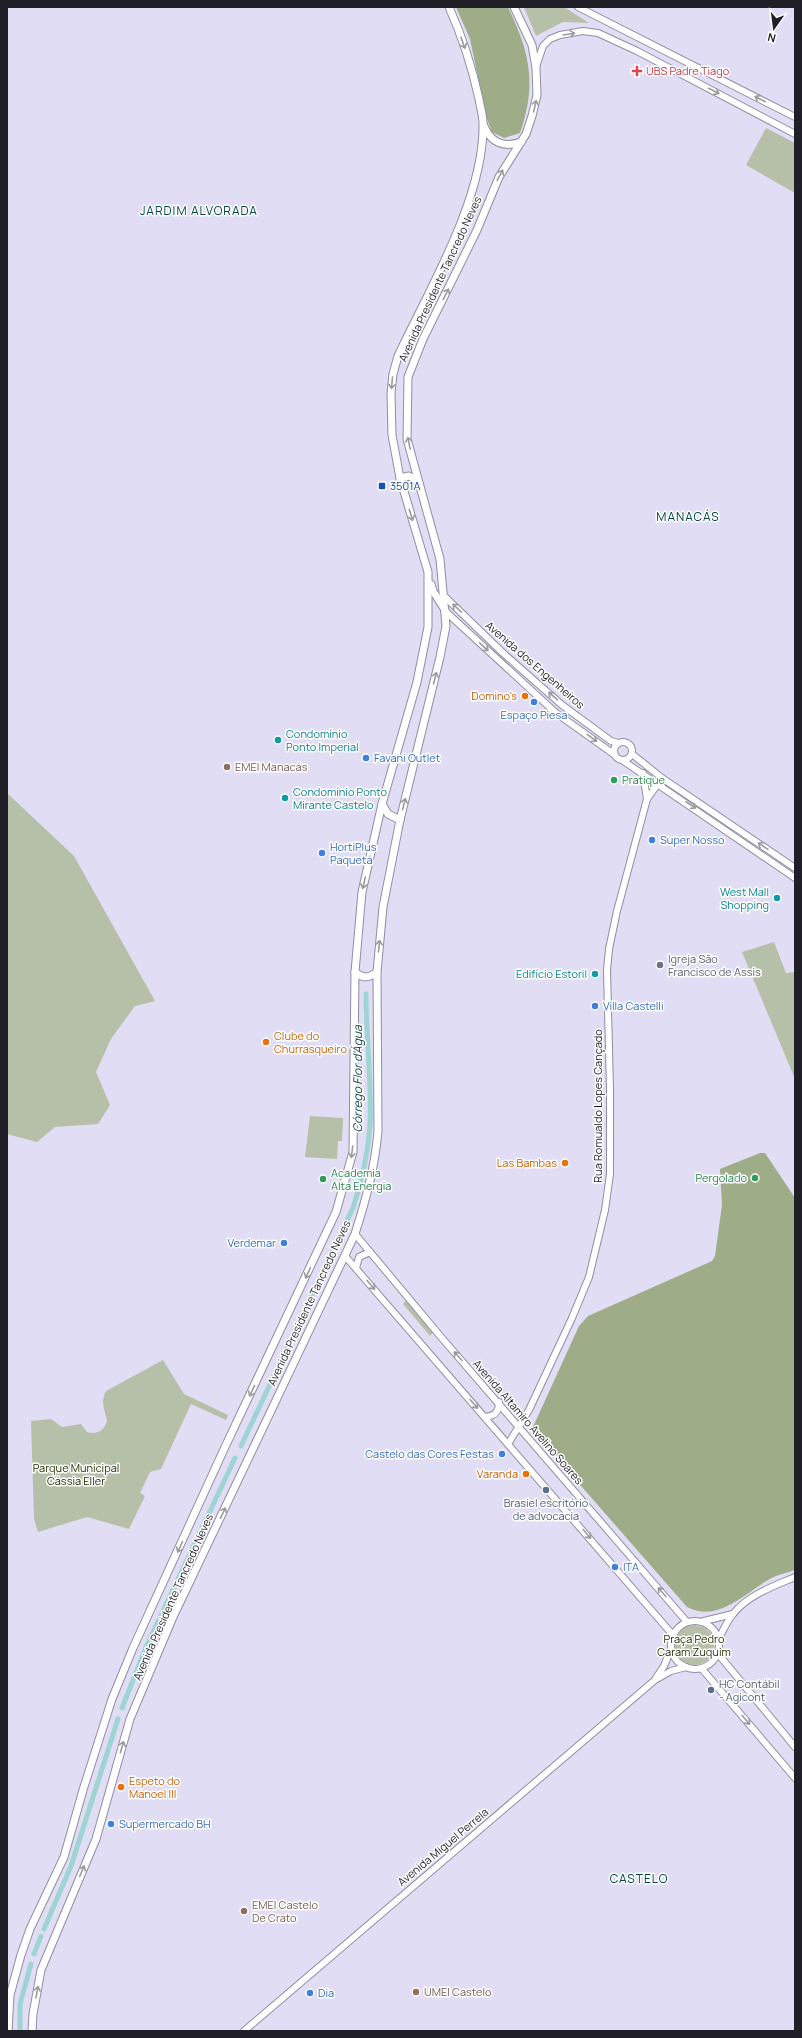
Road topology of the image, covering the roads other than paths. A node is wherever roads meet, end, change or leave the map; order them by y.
1 (449, 7) edge
2 (514, 7) edge
3 (578, 7) edge
4 (646, 43) junction
5 (637, 51) junction
6 (536, 68) junction
7 (795, 117) edge
8 (483, 121) junction
9 (795, 134) edge
10 (521, 142) junction
11 (400, 478) junction
12 (418, 481) junction
13 (428, 572) junction
14 (444, 596) junction
15 (445, 611) junction
16 (618, 743) junction
17 (632, 754) junction
18 (615, 755) junction
19 (622, 760) junction
20 (643, 773) junction
21 (662, 778) junction
22 (658, 784) junction
23 (647, 799) junction
24 (382, 804) junction
25 (400, 820) junction
26 (788, 864) junction
27 (795, 868) edge
28 (784, 870) junction
29 (795, 878) edge
30 (355, 972) junction
31 (377, 972) junction
32 (376, 985) junction
33 (355, 987) junction
34 (355, 1234) junction
35 (370, 1252) junction
36 (345, 1256) junction
37 (356, 1268) junction
38 (499, 1402) junction
39 (485, 1417) junction
40 (519, 1427) junction
41 (508, 1444) junction
42 (795, 1577) edge
43 (733, 1614) junction
44 (704, 1621) junction
45 (687, 1622) junction
46 (672, 1634) junction
47 (719, 1638) junction
48 (671, 1649) junction
49 (718, 1655) junction
50 (686, 1667) junction
51 (702, 1669) junction
52 (655, 1680) junction
53 (795, 1747) edge
54 (795, 1778) edge
55 (8, 2031) edge
56 (32, 2031) edge
57 (244, 2031) edge

1 -> 8 main road, Avenida Presidente Tancredo Neves
2 - 6 main road, Avenida Presidente Tancredo Neves
3 - 4 street
4 - 5 street
7 -> 4 street
6 -> 5 street
5 -> 9 street
10 -> 6 main road, Avenida Presidente Tancredo Neves
8 - 10 main road
8 -> 11 main road, Avenida Presidente Tancredo Neves
12 -> 10 main road, Avenida Presidente Tancredo Neves
11 - 12 main road
11 -> 13 main road, Avenida Presidente Tancredo Neves
12 - 14 main road, Avenida Presidente Tancredo Neves
13 - 15 main road
13 - 24 main road, Avenida Presidente Tancredo Neves
14 - 15 main road, Avenida Presidente Tancredo Neves
16 -> 14 street, Avenida dos Engenheiros
15 -> 18 street, Avenida dos Engenheiros
25 -> 15 main road, Avenida Presidente Tancredo Neves
16 - 17 street
16 - 18 street
17 - 19 street
17 - 21 street
18 - 19 street
19 - 20 street
20 - 22 street
20 - 23 street, Rua Romualdo Lopes Cançado
21 - 22 street, Rua Romualdo Lopes Cançado
26 -> 21 street
22 - 23 street, Rua Romualdo Lopes Cançado
22 -> 28 street
23 - 40 street, Rua Romualdo Lopes Cançado
24 - 25 main road
24 -> 30 main road, Avenida Presidente Tancredo Neves
31 -> 25 main road, Avenida Presidente Tancredo Neves
26 - 27 street
26 - 28 street
28 - 29 street
30 - 31 main road
30 - 33 main road, Avenida Presidente Tancredo Neves
31 - 32 main road, Avenida Presidente Tancredo Neves
32 - 33 main road
32 - 34 main road, Avenida Presidente Tancredo Neves
33 -> 55 main road, Avenida Presidente Tancredo Neves
34 - 35 street, Avenida Altamiro Avelino Soares
34 - 36 main road, Avenida Presidente Tancredo Neves
35 - 37 street
38 -> 35 street, Avenida Altamiro Avelino Soares
36 - 37 street
56 -> 36 main road, Avenida Presidente Tancredo Neves
37 -> 39 street
38 - 39 street
38 - 40 street, Avenida Altamiro Avelino Soares
39 - 41 street
40 - 41 street, Rua Romualdo Lopes Cançado
45 -> 40 street, Avenida Altamiro Avelino Soares
41 -> 46 street
42 - 43 street
43 - 44 street
43 - 47 street
44 - 45 street
44 - 47 street
45 - 46 street
46 - 48 street
47 - 49 street
48 - 50 street
48 - 52 street, Avenida Miguel Perrela
49 - 51 street
49 - 53 street
50 - 51 street
50 - 52 street, Avenida Miguel Perrela
51 -> 54 street
52 - 57 street, Avenida Miguel Perrela

